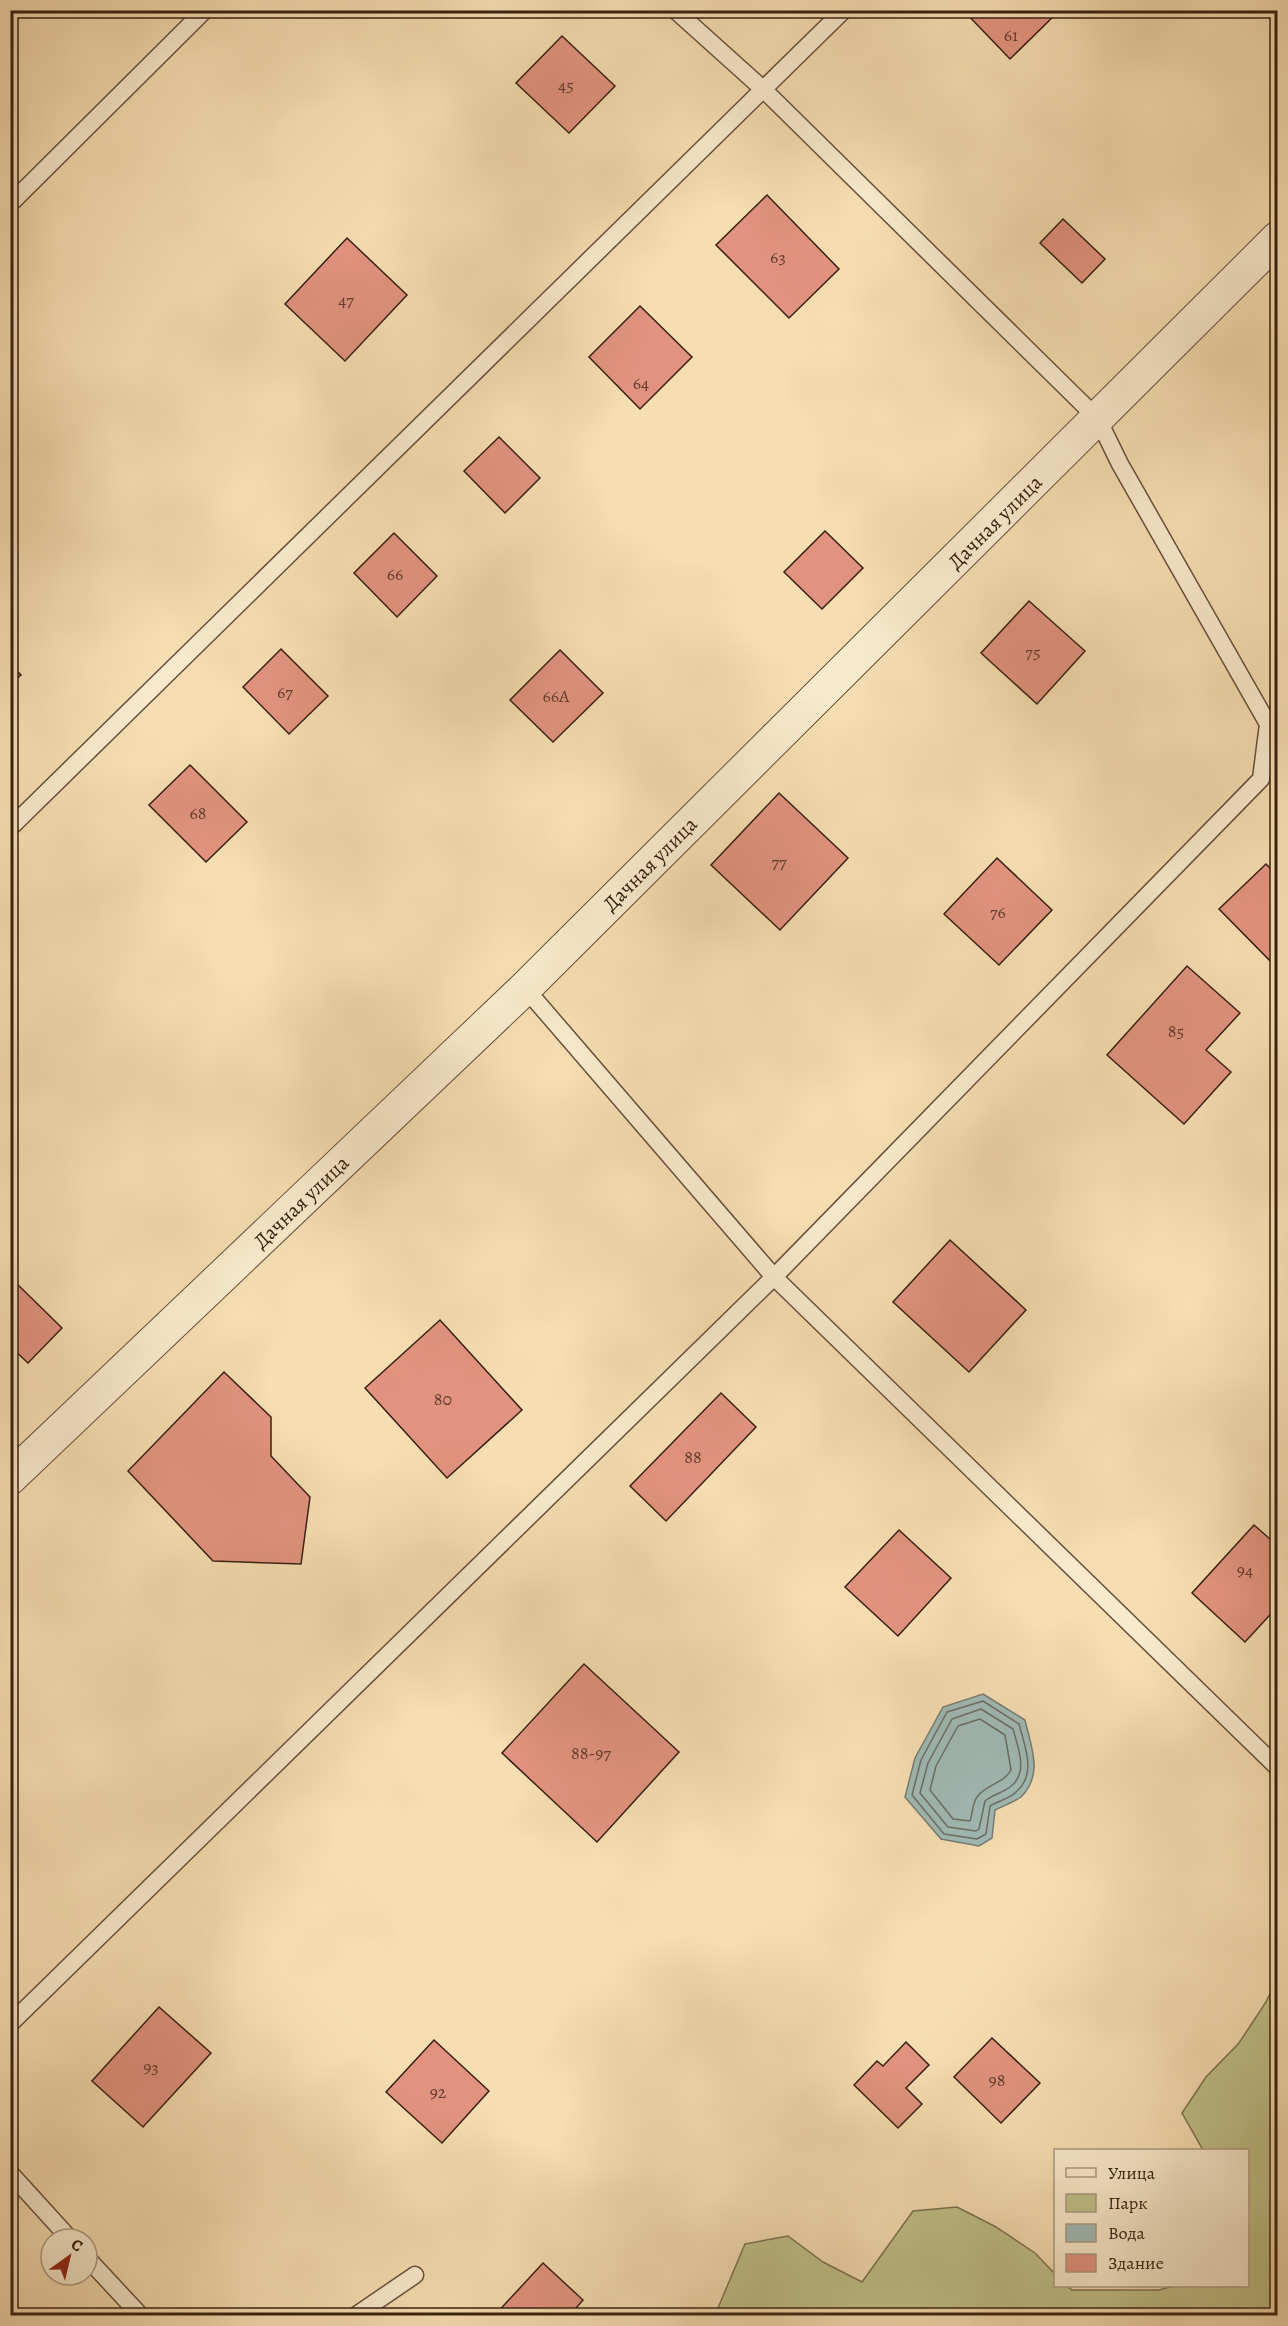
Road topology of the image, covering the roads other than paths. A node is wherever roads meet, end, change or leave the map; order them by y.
1 (205, 10) edge
2 (675, 10) edge
3 (844, 10) edge
4 (764, 90) junction
5 (10, 204) edge
6 (1278, 238) edge
7 (1098, 419) junction
8 (10, 828) edge
9 (525, 988) junction
10 (774, 1277) junction
11 (10, 1478) edge
12 (1278, 1768) edge
13 (10, 2024) edge
14 (10, 2173) edge
15 (59, 2227) edge
16 (99, 2271) edge
17 (415, 2275) dead end
18 (141, 2316) edge
19 (355, 2316) edge

1 - 5 lane
2 - 4 lane
3 - 4 lane
4 - 7 lane
4 - 8 lane
6 - 7 street, Дачная улица
7 - 9 street, Дачная улица
7 - 10 lane
9 - 10 lane
9 - 11 street, Дачная улица
10 - 12 lane
10 - 13 lane
14 - 15 lane
16 - 18 lane
17 - 19 lane

